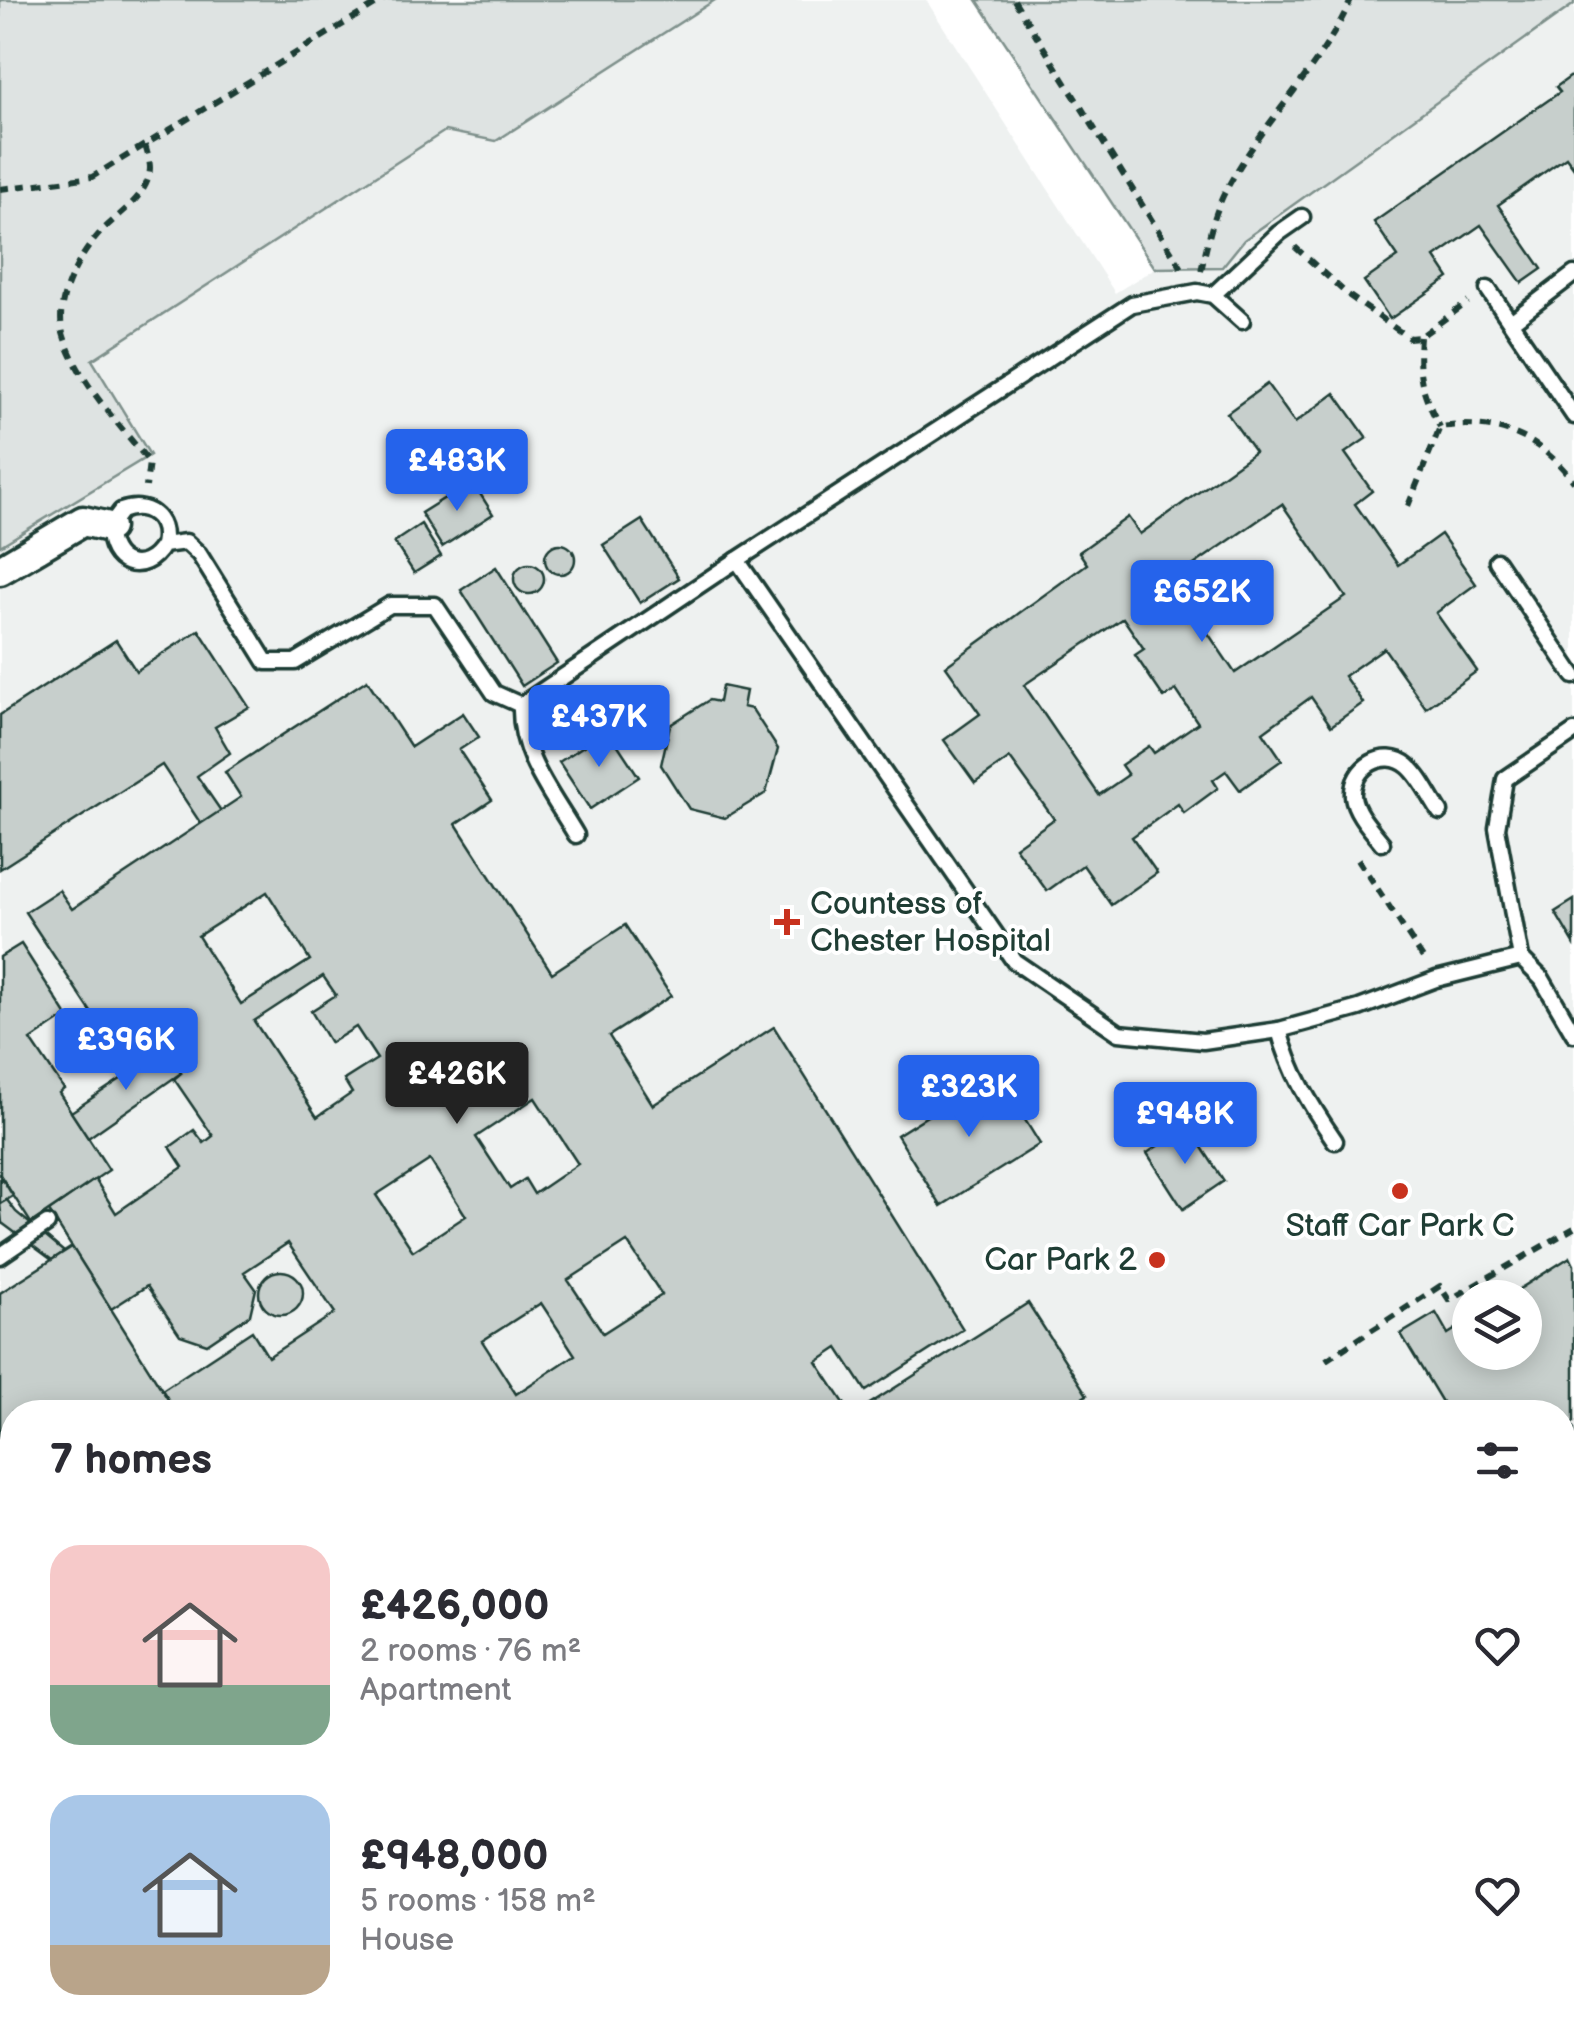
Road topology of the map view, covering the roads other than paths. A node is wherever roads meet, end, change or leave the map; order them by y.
1 (1302, 216) dead end
2 (1574, 274) edge
3 (1488, 288) road end
4 (1213, 295) junction
5 (1242, 321) dead end
6 (1510, 322) junction
7 (1574, 416) edge
8 (109, 527) junction
9 (163, 545) junction
10 (736, 560) junction
11 (1497, 561) dead end
12 (0, 570) edge
13 (1574, 676) edge
14 (521, 705) junction
15 (1574, 732) edge
16 (1440, 812) dead end
17 (576, 835) dead end
18 (1382, 843) dead end
19 (1521, 958) junction
20 (1279, 1030) junction
21 (1574, 1034) edge
22 (1336, 1142) dead end
23 (46, 1224) dead end
24 (0, 1256) edge

1 - 4 lane
2 - 6 lane
3 - 6 lane
4 - 5 lane
4 - 10 lane
6 - 7 lane
8 - 9 lane
8 - 9 lane
8 - 12 street
9 - 14 lane
10 - 14 lane
10 - 20 lane
11 - 13 lane
14 - 17 lane
15 - 19 lane
16 - 18 lane
19 - 20 lane
19 - 21 lane
20 - 22 lane
23 - 24 lane

